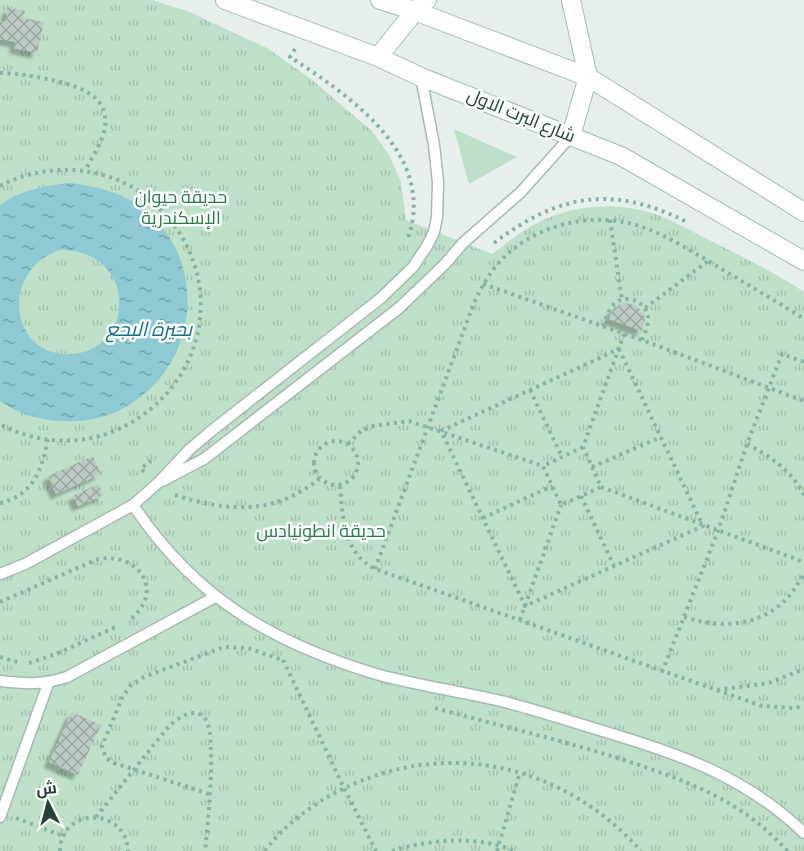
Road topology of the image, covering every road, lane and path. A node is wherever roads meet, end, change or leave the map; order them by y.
1 (225, 0) edge
2 (380, 0) edge
3 (571, 0) edge
4 (421, 5) edge
5 (305, 30) junction
6 (378, 57) junction
7 (0, 73) edge
8 (421, 77) junction
9 (588, 77) junction
10 (571, 136) junction
11 (85, 171) junction
12 (0, 186) edge
13 (804, 212) edge
14 (610, 220) junction
15 (413, 223) dead end
16 (695, 226) dead end
17 (492, 244) dead end
18 (708, 261) junction
19 (804, 261) edge
20 (413, 267) junction
21 (429, 280) junction
22 (483, 284) junction
23 (622, 300) junction
24 (645, 308) junction
25 (804, 319) edge
26 (603, 326) junction
27 (624, 334) junction
28 (642, 340) junction
29 (619, 349) junction
30 (804, 362) edge
31 (769, 387) junction
32 (531, 390) junction
33 (804, 401) edge
34 (0, 424) edge
35 (428, 426) junction
36 (441, 431) junction
37 (661, 437) junction
38 (48, 440) junction
39 (348, 444) junction
40 (747, 444) junction
41 (583, 447) junction
42 (562, 457) junction
43 (543, 466) junction
44 (592, 467) junction
45 (159, 482) junction
46 (340, 486) junction
47 (552, 486) junction
48 (601, 487) junction
49 (804, 495) edge
50 (581, 496) junction
51 (0, 502) edge
52 (133, 504) junction
53 (561, 505) junction
54 (483, 518) junction
55 (704, 526) junction
56 (718, 531) junction
57 (804, 562) edge
58 (614, 566) junction
59 (375, 569) junction
60 (804, 573) edge
61 (0, 574) edge
62 (215, 597) junction
63 (0, 602) edge
64 (525, 606) junction
65 (684, 617) junction
66 (520, 620) junction
67 (0, 657) edge
68 (283, 660) junction
69 (294, 664) dead end
70 (804, 669) edge
71 (662, 672) junction
72 (0, 681) edge
73 (48, 684) junction
74 (714, 690) junction
75 (428, 706) dead end
76 (804, 706) edge
77 (133, 769) junction
78 (520, 772) junction
79 (344, 788) junction
80 (209, 794) junction
81 (1, 814) edge
82 (96, 817) junction
83 (804, 833) edge
84 (63, 836) junction
85 (498, 849) edge
86 (60, 851) edge
87 (128, 851) edge
88 (205, 851) edge
89 (265, 851) edge
90 (376, 851) edge
91 (392, 851) edge
92 (515, 851) edge
93 (641, 851) edge
94 (787, 851) edge

1 - 5 main road, شارع البرت الاول
2 - 4 main road
3 - 9 main road
4 - 6 main road
4 - 9 main road
5 - 6 main road, شارع البرت الاول
5 - 15 path
6 - 8 main road, شارع البرت الاول
7 - 11 path
8 - 10 main road, شارع البرت الاول
8 - 20 lane
9 - 10 main road
9 - 13 main road
10 - 19 main road, شارع البرت الاول
10 - 21 lane
11 - 12 path
11 - 38 path
14 - 18 path
14 - 22 path
14 - 23 path
16 - 17 path
18 - 24 path
18 - 25 path
20 - 21 lane
20 - 45 lane
21 - 45 lane
22 - 26 path
22 - 35 path
23 - 24 path
23 - 26 path
24 - 28 path
26 - 27 path
27 - 28 path
27 - 29 path
28 - 31 path
29 - 32 path
29 - 37 path
29 - 41 path
30 - 31 path
31 - 33 path
31 - 40 path
32 - 36 path
32 - 42 path
34 - 38 path
35 - 36 path
35 - 39 path
35 - 59 path
36 - 43 path
36 - 54 path
37 - 44 path
37 - 55 path
38 - 51 path
39 - 46 path
39 - 46 path
40 - 49 path
40 - 56 path
41 - 42 path
41 - 44 path
42 - 43 path
43 - 47 path
44 - 48 path
45 - 52 lane
46 - 59 path
47 - 53 path
47 - 54 path
48 - 50 path
48 - 55 path
50 - 53 path
50 - 58 path
52 - 61 lane
52 - 62 lane
53 - 64 path
54 - 64 path
55 - 56 path
55 - 58 path
56 - 57 path
56 - 65 path
58 - 64 path
59 - 66 path
60 - 65 path
62 - 73 lane
62 - 83 lane
63 - 67 path
64 - 66 path
65 - 71 path
66 - 71 path
68 - 69 path
68 - 77 path
68 - 79 path
70 - 74 path
71 - 74 path
72 - 73 lane
73 - 81 lane
74 - 76 path
75 - 94 path
77 - 80 path
77 - 80 path
77 - 82 path
78 - 79 path
78 - 85 path
78 - 93 path
79 - 89 path
79 - 90 path
80 - 88 path
81 - 84 path
82 - 84 path
82 - 87 path
84 - 86 path
85 - 91 path
85 - 92 path

